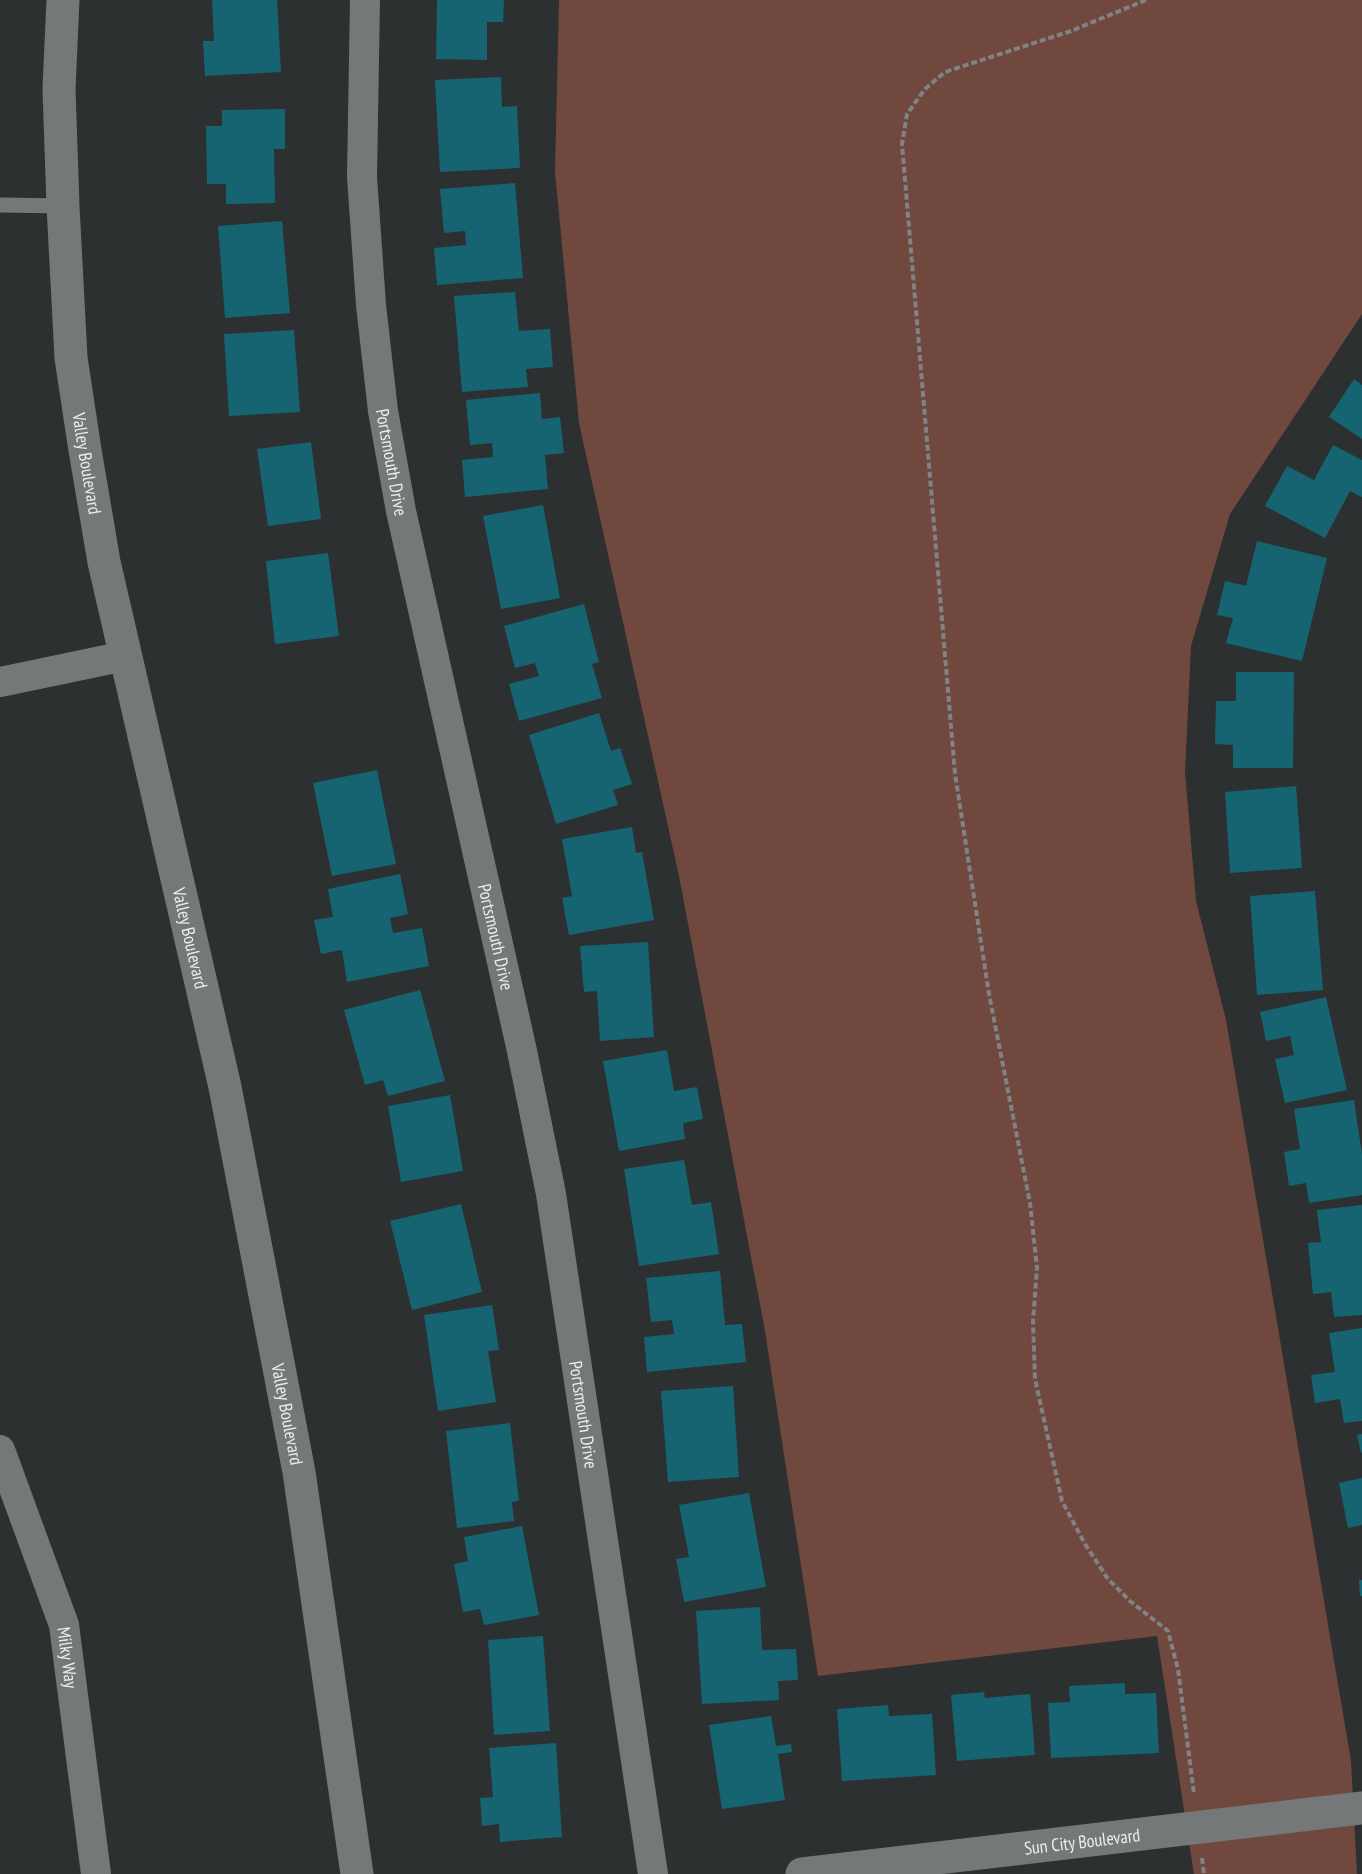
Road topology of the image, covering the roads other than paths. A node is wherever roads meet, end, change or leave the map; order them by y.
1 (63, 0) edge
2 (365, 0) edge
3 (0, 205) edge
4 (63, 206) junction
5 (125, 656) junction
6 (0, 682) edge
7 (0, 1450) edge
8 (1362, 1808) edge
9 (96, 1874) edge
10 (357, 1874) edge
11 (653, 1874) edge
12 (802, 1874) edge

1 - 4 street, Valley Boulevard
2 - 11 street, Portsmouth Drive
3 - 4 lane
4 - 5 street, Valley Boulevard
5 - 6 street
5 - 10 street, Valley Boulevard
7 - 9 street, Milky Way
8 - 12 street, Sun City Boulevard

